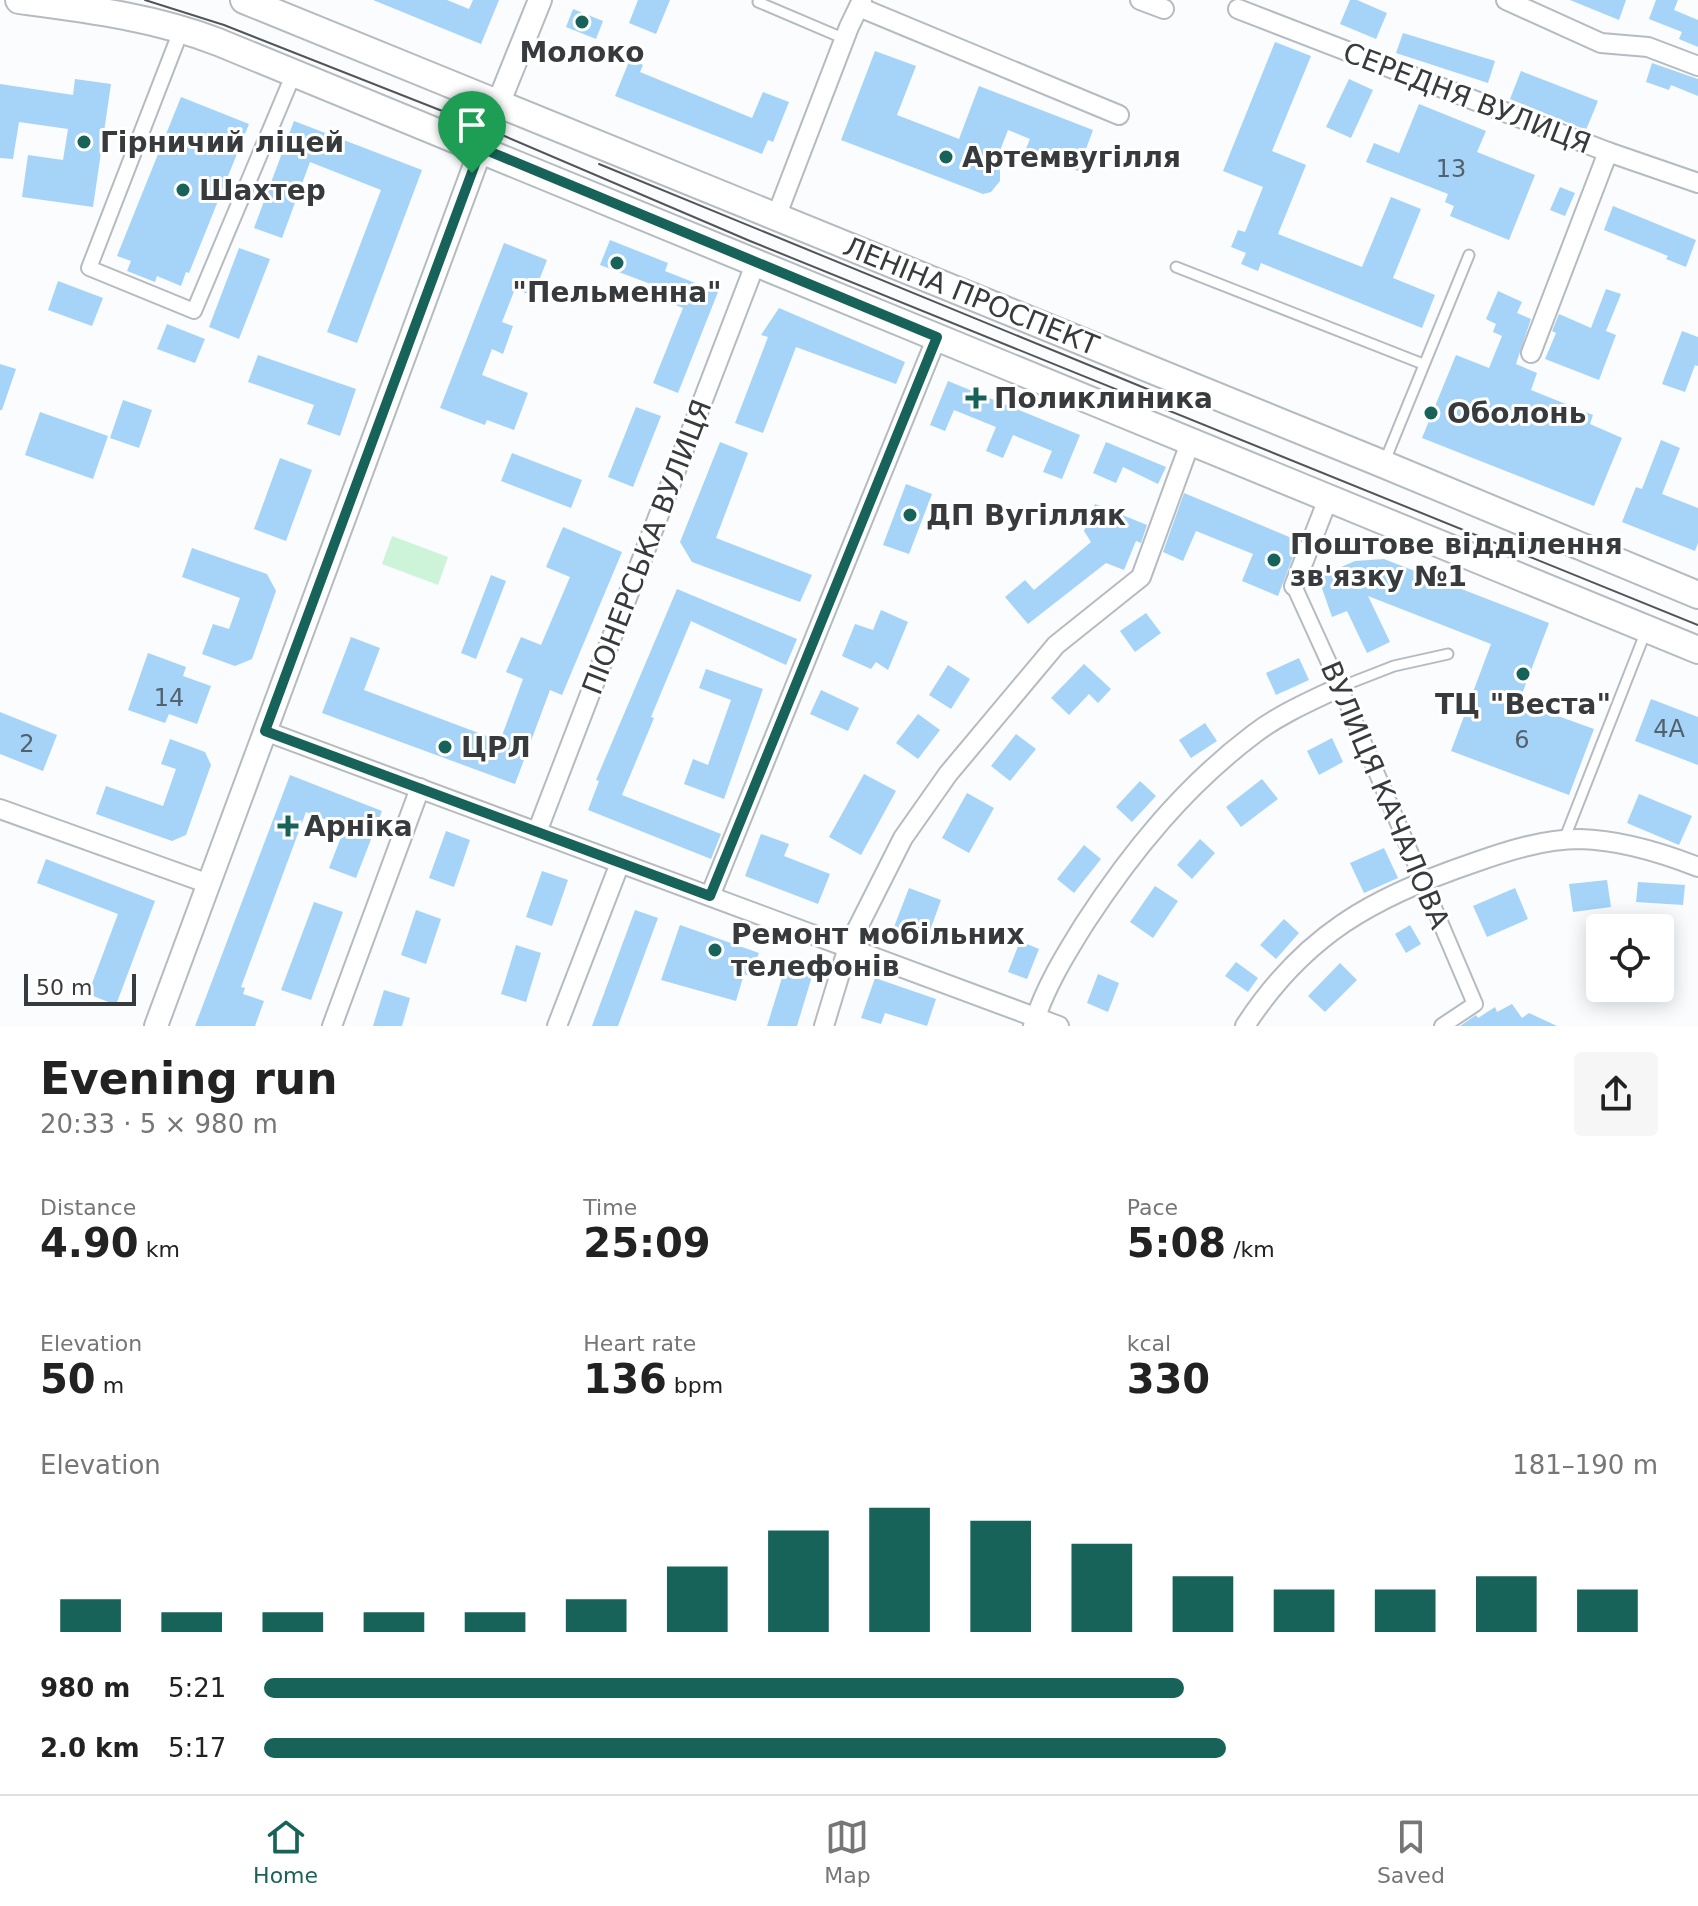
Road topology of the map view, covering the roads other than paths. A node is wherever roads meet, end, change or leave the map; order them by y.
1 (19, 0) edge
2 (244, 0) edge
3 (540, 0) edge
4 (1140, 0) edge
5 (1506, 0) edge
6 (758, 2) dead end
7 (861, 4) edge
8 (1164, 9) dead end
9 (1238, 9) dead end
10 (182, 28) junction
11 (845, 39) junction
12 (1698, 66) edge
13 (294, 73) junction
14 (498, 104) junction
15 (1119, 115) dead end
16 (481, 148) junction
17 (1608, 152) junction
18 (1698, 183) edge
19 (776, 217) junction
20 (1469, 255) dead end
21 (756, 262) junction
22 (1176, 267) dead end
23 (937, 337) junction
24 (1531, 353) dead end
25 (1423, 364) junction
26 (1190, 443) junction
27 (1383, 464) junction
28 (1328, 499) junction
29 (1294, 586) joint
30 (1697, 592) edge
31 (1646, 631) junction
32 (1698, 650) edge
33 (1448, 654) dead end
34 (1340, 687) junction
35 (265, 731) junction
36 (420, 788) junction
37 (0, 809) edge
38 (537, 832) junction
39 (1564, 840) junction
40 (620, 863) junction
41 (1698, 867) edge
42 (1422, 880) junction
43 (209, 884) junction
44 (710, 896) junction
45 (848, 947) junction
46 (1034, 1022) edge
47 (156, 1026) edge
48 (332, 1026) edge
49 (557, 1026) edge
50 (824, 1026) edge
51 (1059, 1026) edge
52 (1245, 1026) edge
53 (1442, 1026) edge

1 - 10 main road, ЛЕНІНА ПРОСПЕКТ
2 - 14 main road, ЛЕНІНА ПРОСПЕКТ
3 - 14 street
4 - 8 street
5 - 12 street
6 - 11 lane
7 - 11 street
7 - 15 street
9 - 17 street, СЕРЕДНЯ ВУЛИЦЯ
10 - 13 main road, ЛЕНІНА ПРОСПЕКТ
10 - 13 street
11 - 19 street
13 - 16 main road, ЛЕНІНА ПРОСПЕКТ
14 - 16 street
14 - 19 main road, ЛЕНІНА ПРОСПЕКТ
16 - 21 main road, ЛЕНІНА ПРОСПЕКТ
16 - 35 street
17 - 18 street, СЕРЕДНЯ ВУЛИЦЯ
17 - 24 street
19 - 27 main road, ЛЕНІНА ПРОСПЕКТ
20 - 25 lane
21 - 23 main road, ЛЕНІНА ПРОСПЕКТ
21 - 38 street, ПІОНЕРСЬКА ВУЛИЦЯ
22 - 25 lane
23 - 26 main road, ЛЕНІНА ПРОСПЕКТ
23 - 44 street
25 - 27 lane
26 - 28 main road, ЛЕНІНА ПРОСПЕКТ
26 - 45 street
27 - 30 main road, ЛЕНІНА ПРОСПЕКТ
28 - 29 street
28 - 31 main road, ЛЕНІНА ПРОСПЕКТ
29 - 34 street, ВУЛИЦЯ КАЧАЛОВА
31 - 32 main road, ЛЕНІНА ПРОСПЕКТ
31 - 39 lane
33 - 34 lane
34 - 42 street, ВУЛИЦЯ КАЧАЛОВА
34 - 46 street
35 - 36 street
35 - 43 street
36 - 38 street
36 - 48 street
37 - 43 street
38 - 40 street
39 - 41 street
39 - 42 street
40 - 44 street
40 - 49 street
42 - 52 street
42 - 53 street, ВУЛИЦЯ КАЧАЛОВА
43 - 47 street
44 - 45 street
45 - 46 street
45 - 50 street
46 - 51 street

